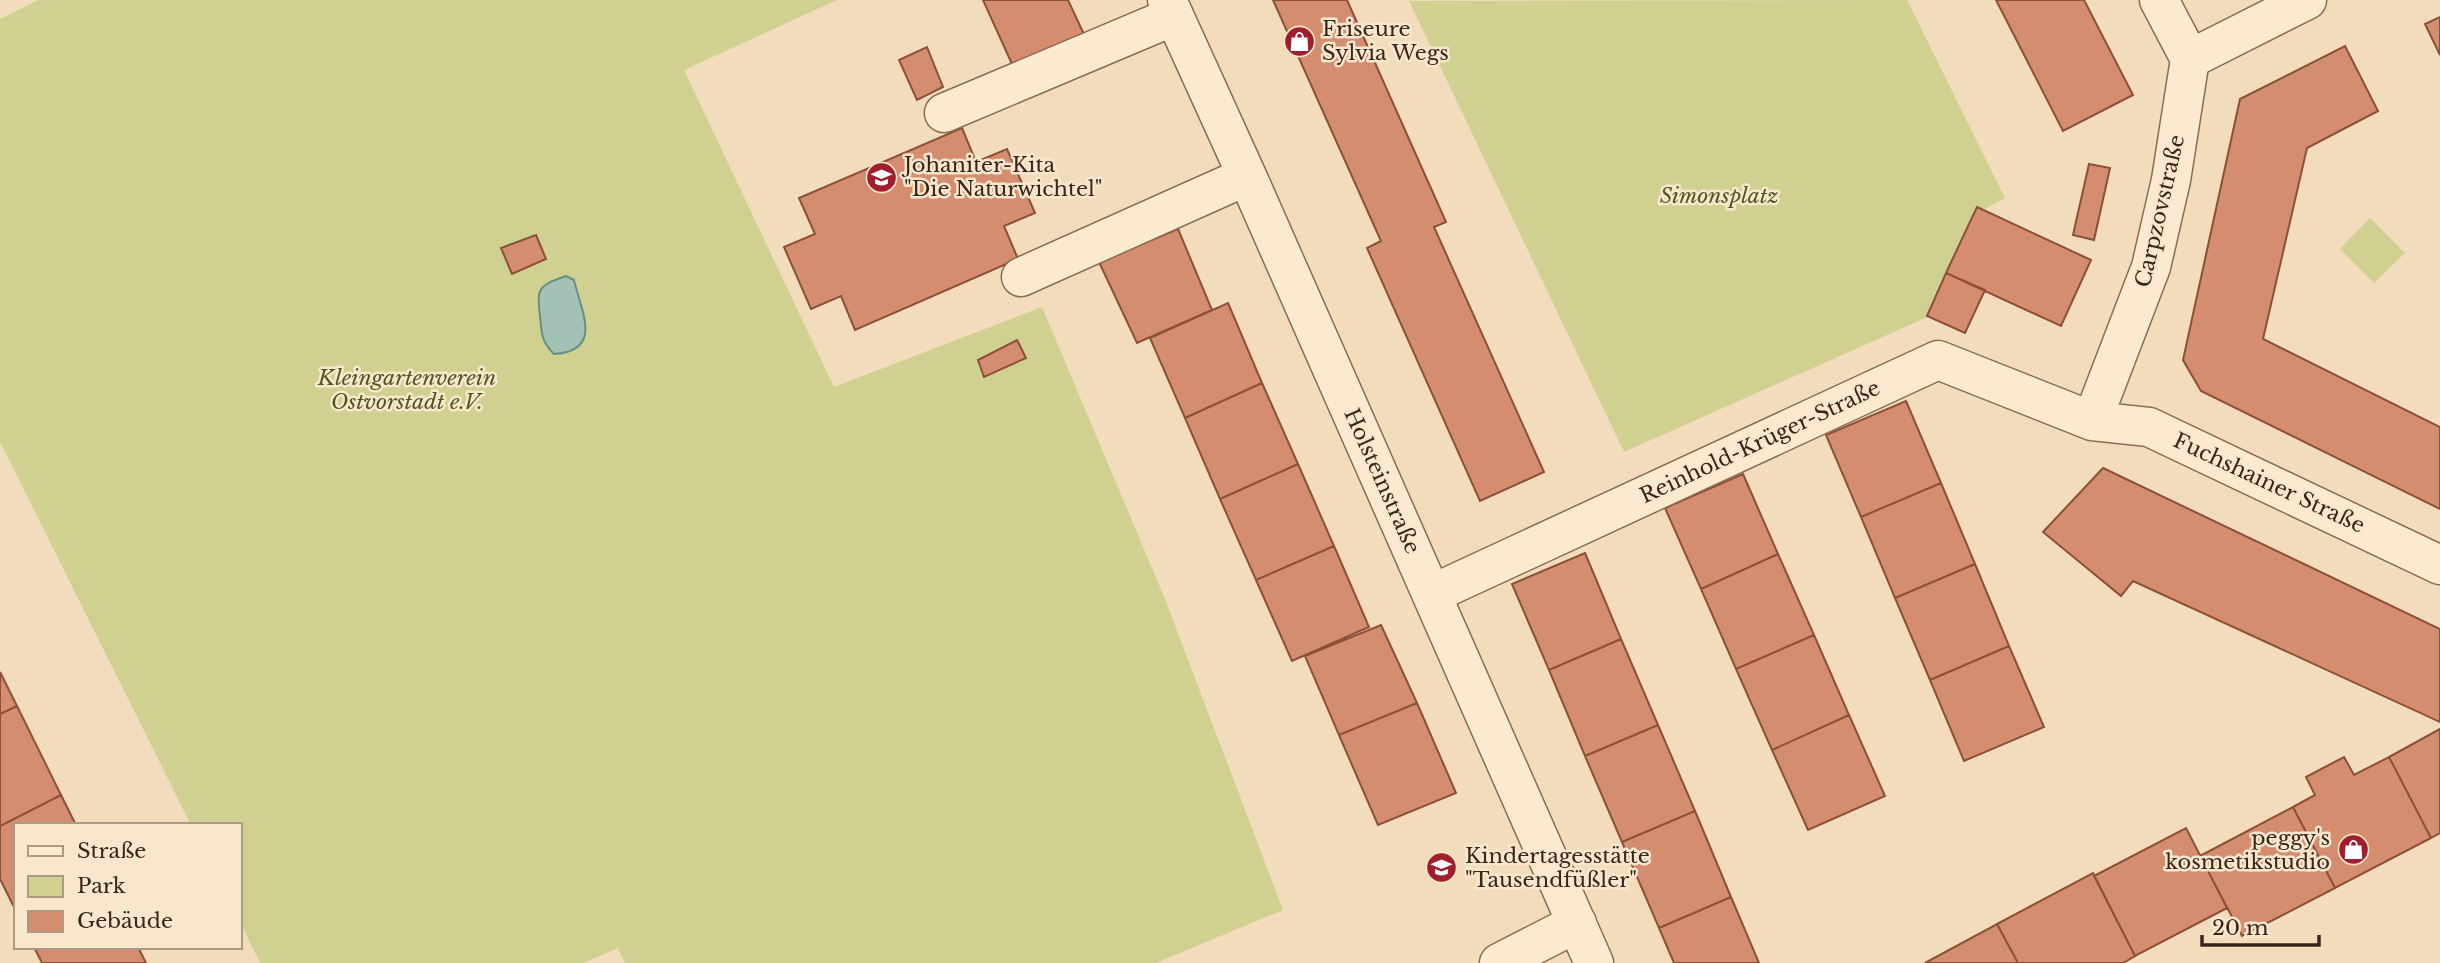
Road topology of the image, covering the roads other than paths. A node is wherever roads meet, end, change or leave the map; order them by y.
1 (2160, 0) edge
2 (2307, 0) edge
3 (1170, 8) edge
4 (2190, 59) junction
5 (944, 113) dead end
6 (1247, 176) junction
7 (1021, 277) dead end
8 (2092, 421) junction
9 (2440, 565) edge
10 (1432, 594) junction
11 (1577, 923) junction
12 (1499, 963) edge
13 (1594, 963) edge

1 - 4 street
2 - 4 street
3 - 5 street
3 - 6 street, Holsteinstraße
4 - 8 street, Carpzovstraße
6 - 7 street
6 - 10 street, Holsteinstraße
8 - 9 street, Fuchshainer Straße
8 - 10 street, Reinhold-Krüger-Straße
10 - 11 street, Holsteinstraße
11 - 12 street
11 - 13 street, Holsteinstraße

